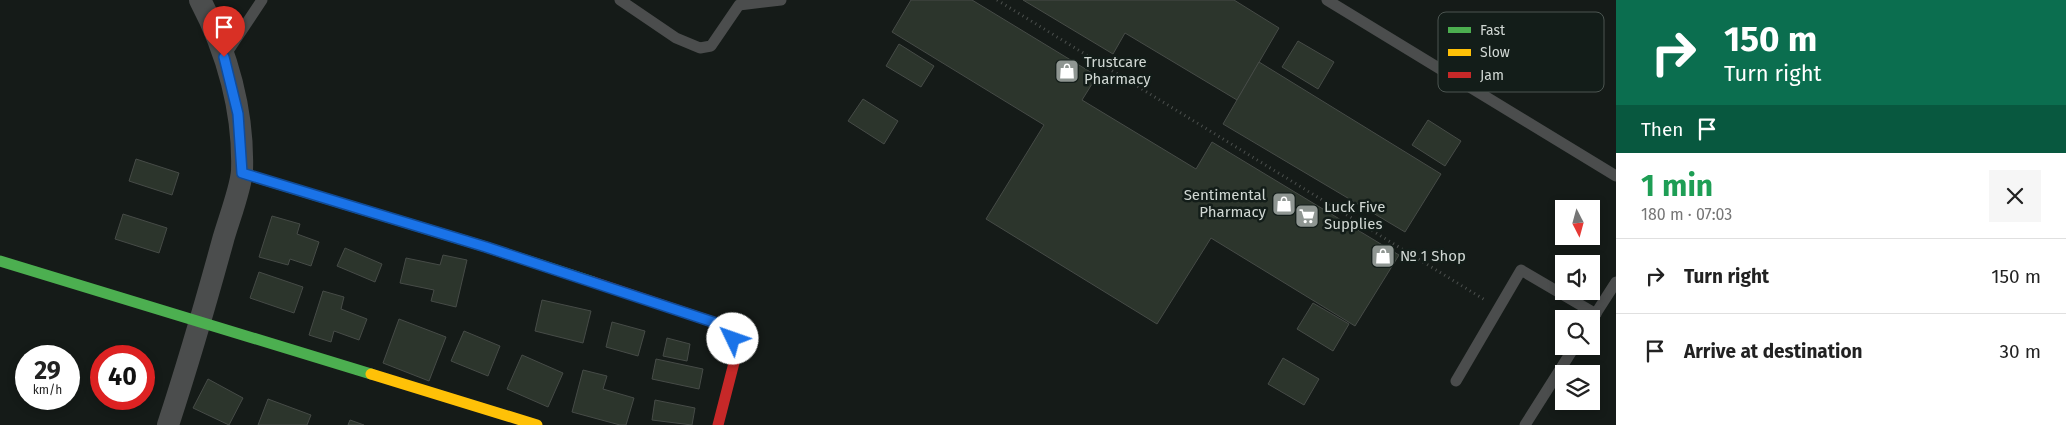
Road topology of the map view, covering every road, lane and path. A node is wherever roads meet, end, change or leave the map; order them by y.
1 (200, 0) edge
2 (262, 0) edge
3 (620, 0) edge
4 (781, 0) edge
5 (997, 0) edge
6 (1327, 0) edge
7 (224, 57) junction
8 (1438, 68) edge
9 (1478, 92) edge
10 (242, 173) junction
11 (1616, 176) edge
12 (0, 261) edge
13 (1616, 282) edge
14 (1499, 308) junction
15 (1583, 310) edge
16 (1598, 310) edge
17 (200, 323) junction
18 (1569, 355) edge
19 (1456, 381) dead end
20 (168, 425) edge
21 (537, 425) edge
22 (718, 425) edge
23 (1525, 425) edge

1 - 7 street
2 - 7 lane
3 - 4 lane
5 - 14 path
6 - 8 lane
7 - 10 street
9 - 11 lane
10 - 17 street
10 - 22 street
12 - 17 street
13 - 16 lane
14 - 15 lane
14 - 19 lane
17 - 20 street
17 - 21 street
18 - 23 lane

